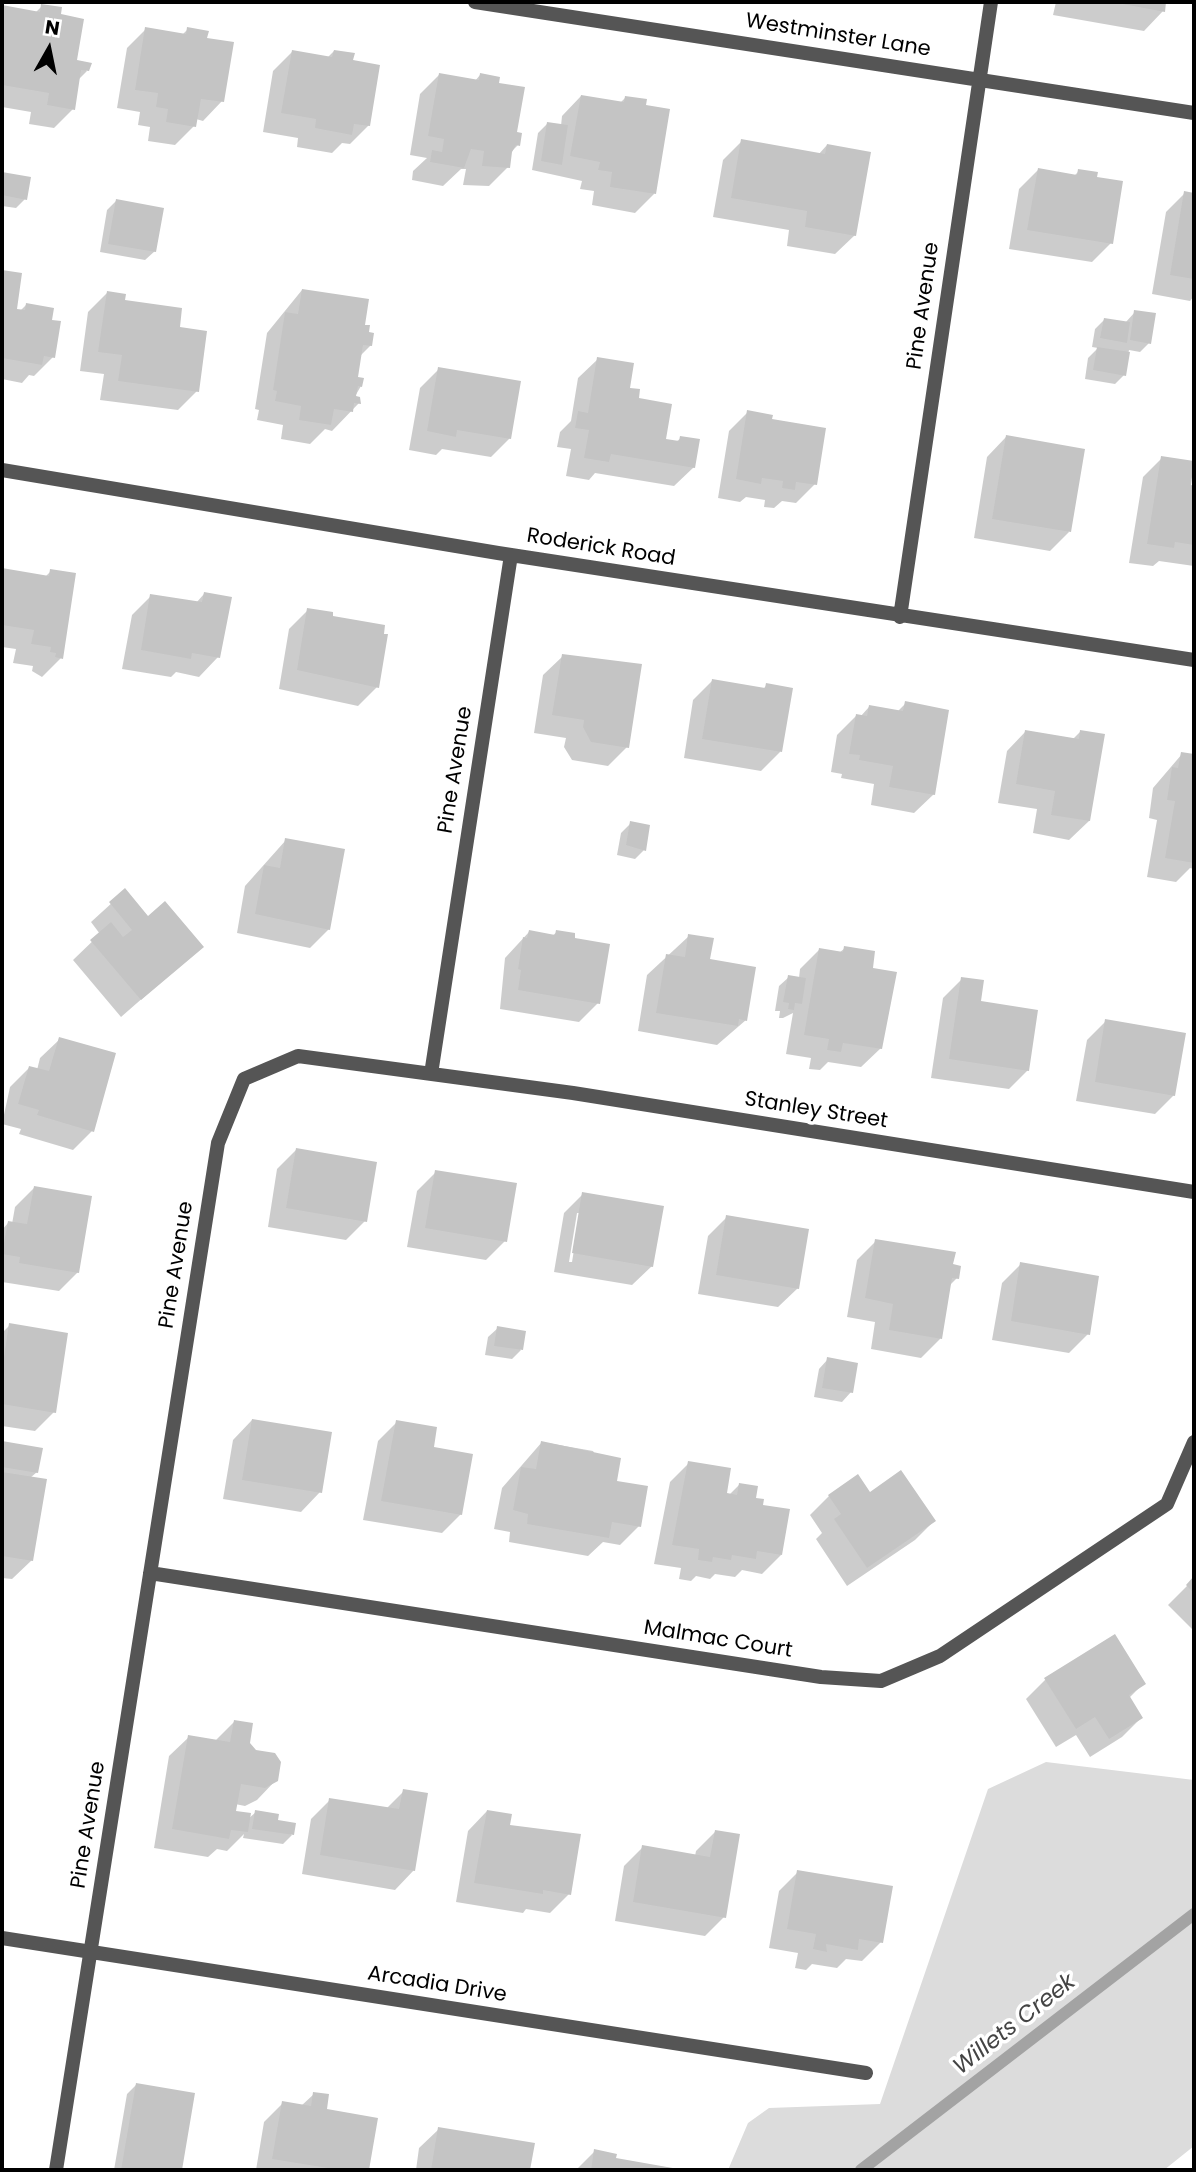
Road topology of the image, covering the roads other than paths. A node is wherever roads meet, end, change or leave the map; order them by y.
1 (475, 2) edge
2 (991, 2) edge
3 (979, 79) junction
4 (1194, 113) edge
5 (2, 470) edge
6 (511, 555) junction
7 (900, 617) junction
8 (1194, 660) edge
9 (431, 1074) junction
10 (1194, 1192) edge
11 (1194, 1442) edge
12 (150, 1573) junction
13 (2, 1938) edge
14 (90, 1952) junction
15 (866, 2073) dead end
16 (56, 2170) edge

1 - 3 street, Westminster Lane
2 - 3 street, Pine Avenue
3 - 4 street, Westminster Lane
3 - 7 street, Pine Avenue
5 - 6 street, Roderick Road
6 - 7 street, Roderick Road
6 - 9 street, Pine Avenue
7 - 8 street, Roderick Road
9 - 10 street, Stanley Street
9 - 12 street, Pine Avenue
11 - 12 street, Malmac Court
12 - 14 street, Pine Avenue
13 - 14 street, Arcadia Drive
14 - 15 street, Arcadia Drive
14 - 16 street, Pine Avenue

